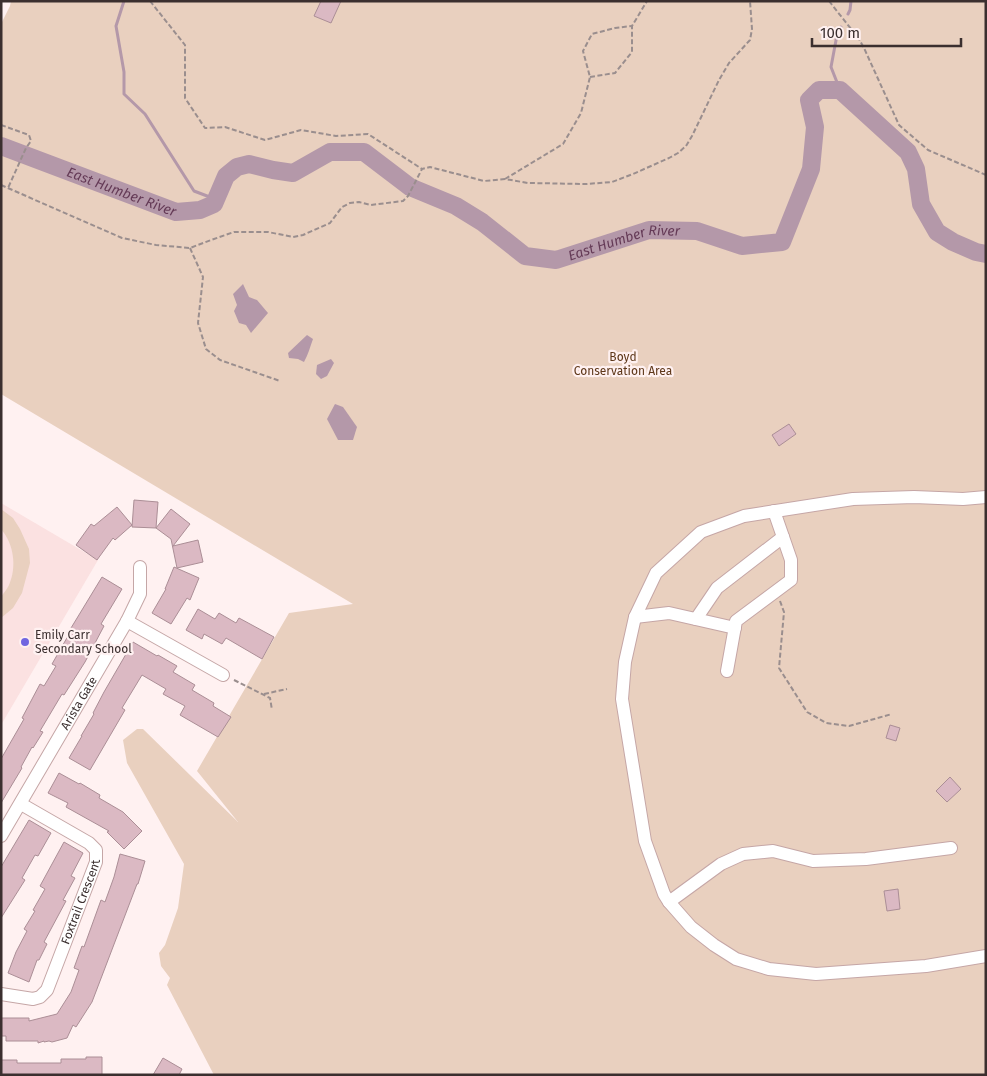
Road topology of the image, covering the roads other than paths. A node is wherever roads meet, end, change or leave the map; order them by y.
1 (986, 497) edge
2 (774, 511) junction
3 (783, 537) junction
4 (140, 567) dead end
5 (635, 617) junction
6 (696, 619) junction
7 (127, 621) junction
8 (735, 628) junction
9 (726, 671) dead end
10 (223, 675) road end
11 (21, 804) junction
12 (1, 836) edge
13 (951, 848) dead end
14 (669, 902) junction
15 (986, 956) edge
16 (1, 994) edge

1 - 2 street
2 - 3 street
2 - 5 street
3 - 6 street
3 - 8 street
4 - 7 street, Arista Gate
5 - 6 street
5 - 14 street
6 - 8 street
7 - 10 street
7 - 11 street, Arista Gate
8 - 9 street
11 - 12 street, Arista Gate
11 - 16 street, Foxtrail Crescent
13 - 14 street
14 - 15 street

